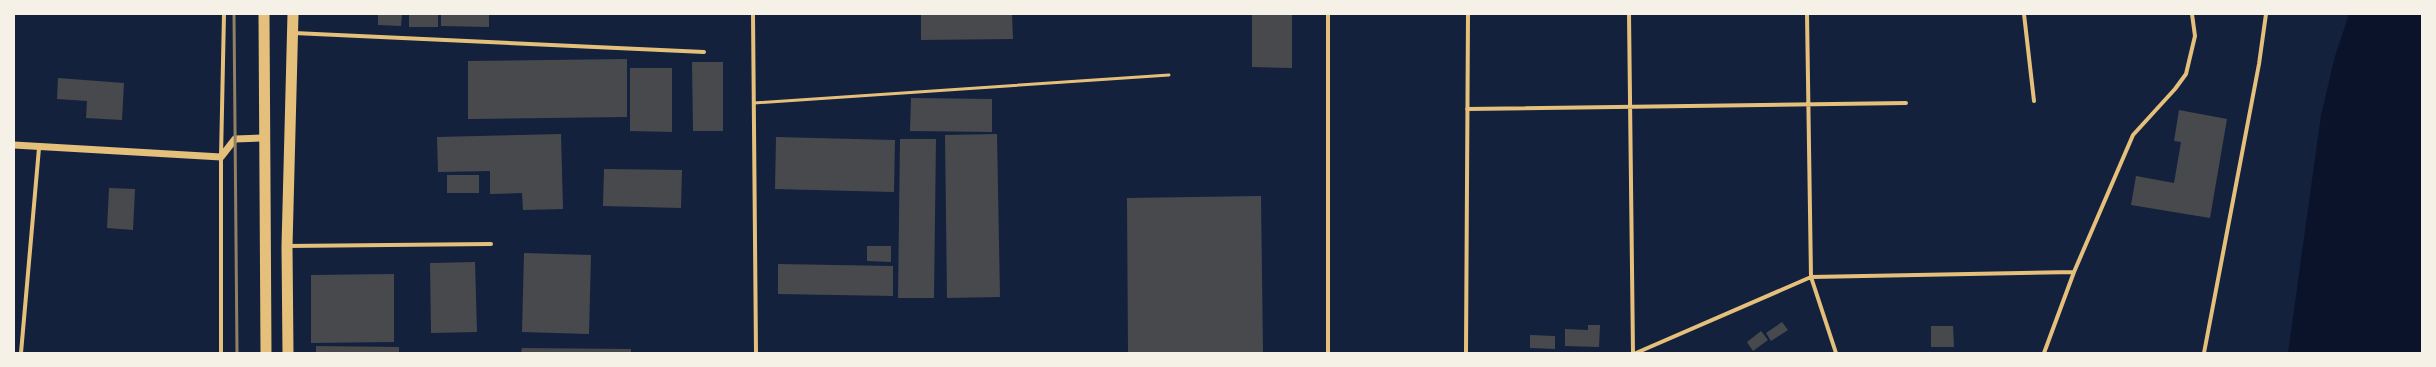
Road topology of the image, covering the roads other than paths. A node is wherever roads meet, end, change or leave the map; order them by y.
1 (224, 14) edge
2 (264, 14) edge
3 (293, 14) edge
4 (753, 14) edge
5 (1328, 14) edge
6 (1468, 14) edge
7 (1629, 14) edge
8 (1807, 14) edge
9 (2024, 14) edge
10 (2192, 14) edge
11 (2266, 14) edge
12 (293, 33) junction
13 (704, 52) dead end
14 (1169, 75) dead end
15 (2034, 101) dead end
16 (1906, 102) dead end
17 (754, 103) junction
18 (1808, 104) junction
19 (1630, 107) junction
20 (1467, 109) junction
21 (264, 138) junction
22 (14, 145) edge
23 (39, 148) junction
24 (221, 157) junction
25 (491, 244) dead end
26 (287, 246) junction
27 (2074, 272) junction
28 (1811, 277) junction
29 (21, 353) edge
30 (221, 353) edge
31 (266, 353) edge
32 (288, 353) edge
33 (756, 353) edge
34 (1328, 353) edge
35 (1466, 353) edge
36 (1633, 353) edge
37 (1636, 353) edge
38 (1836, 353) edge
39 (2044, 353) edge
40 (2204, 353) edge

1 - 24 street
2 - 21 highway
3 - 12 highway
4 - 17 street
5 - 34 street
6 - 20 street
7 - 19 street
8 - 18 street
9 - 15 street
10 - 27 street
11 - 40 street
12 - 13 street
12 - 26 highway
14 - 17 lane
16 - 18 street
17 - 33 street
18 - 19 street
18 - 28 street
19 - 20 street
19 - 36 street
20 - 35 street
21 - 24 street
21 - 31 highway
22 - 23 street
23 - 24 street
23 - 29 street
24 - 30 street
25 - 26 street
26 - 32 highway
27 - 28 street
27 - 39 street
28 - 37 street
28 - 38 street

